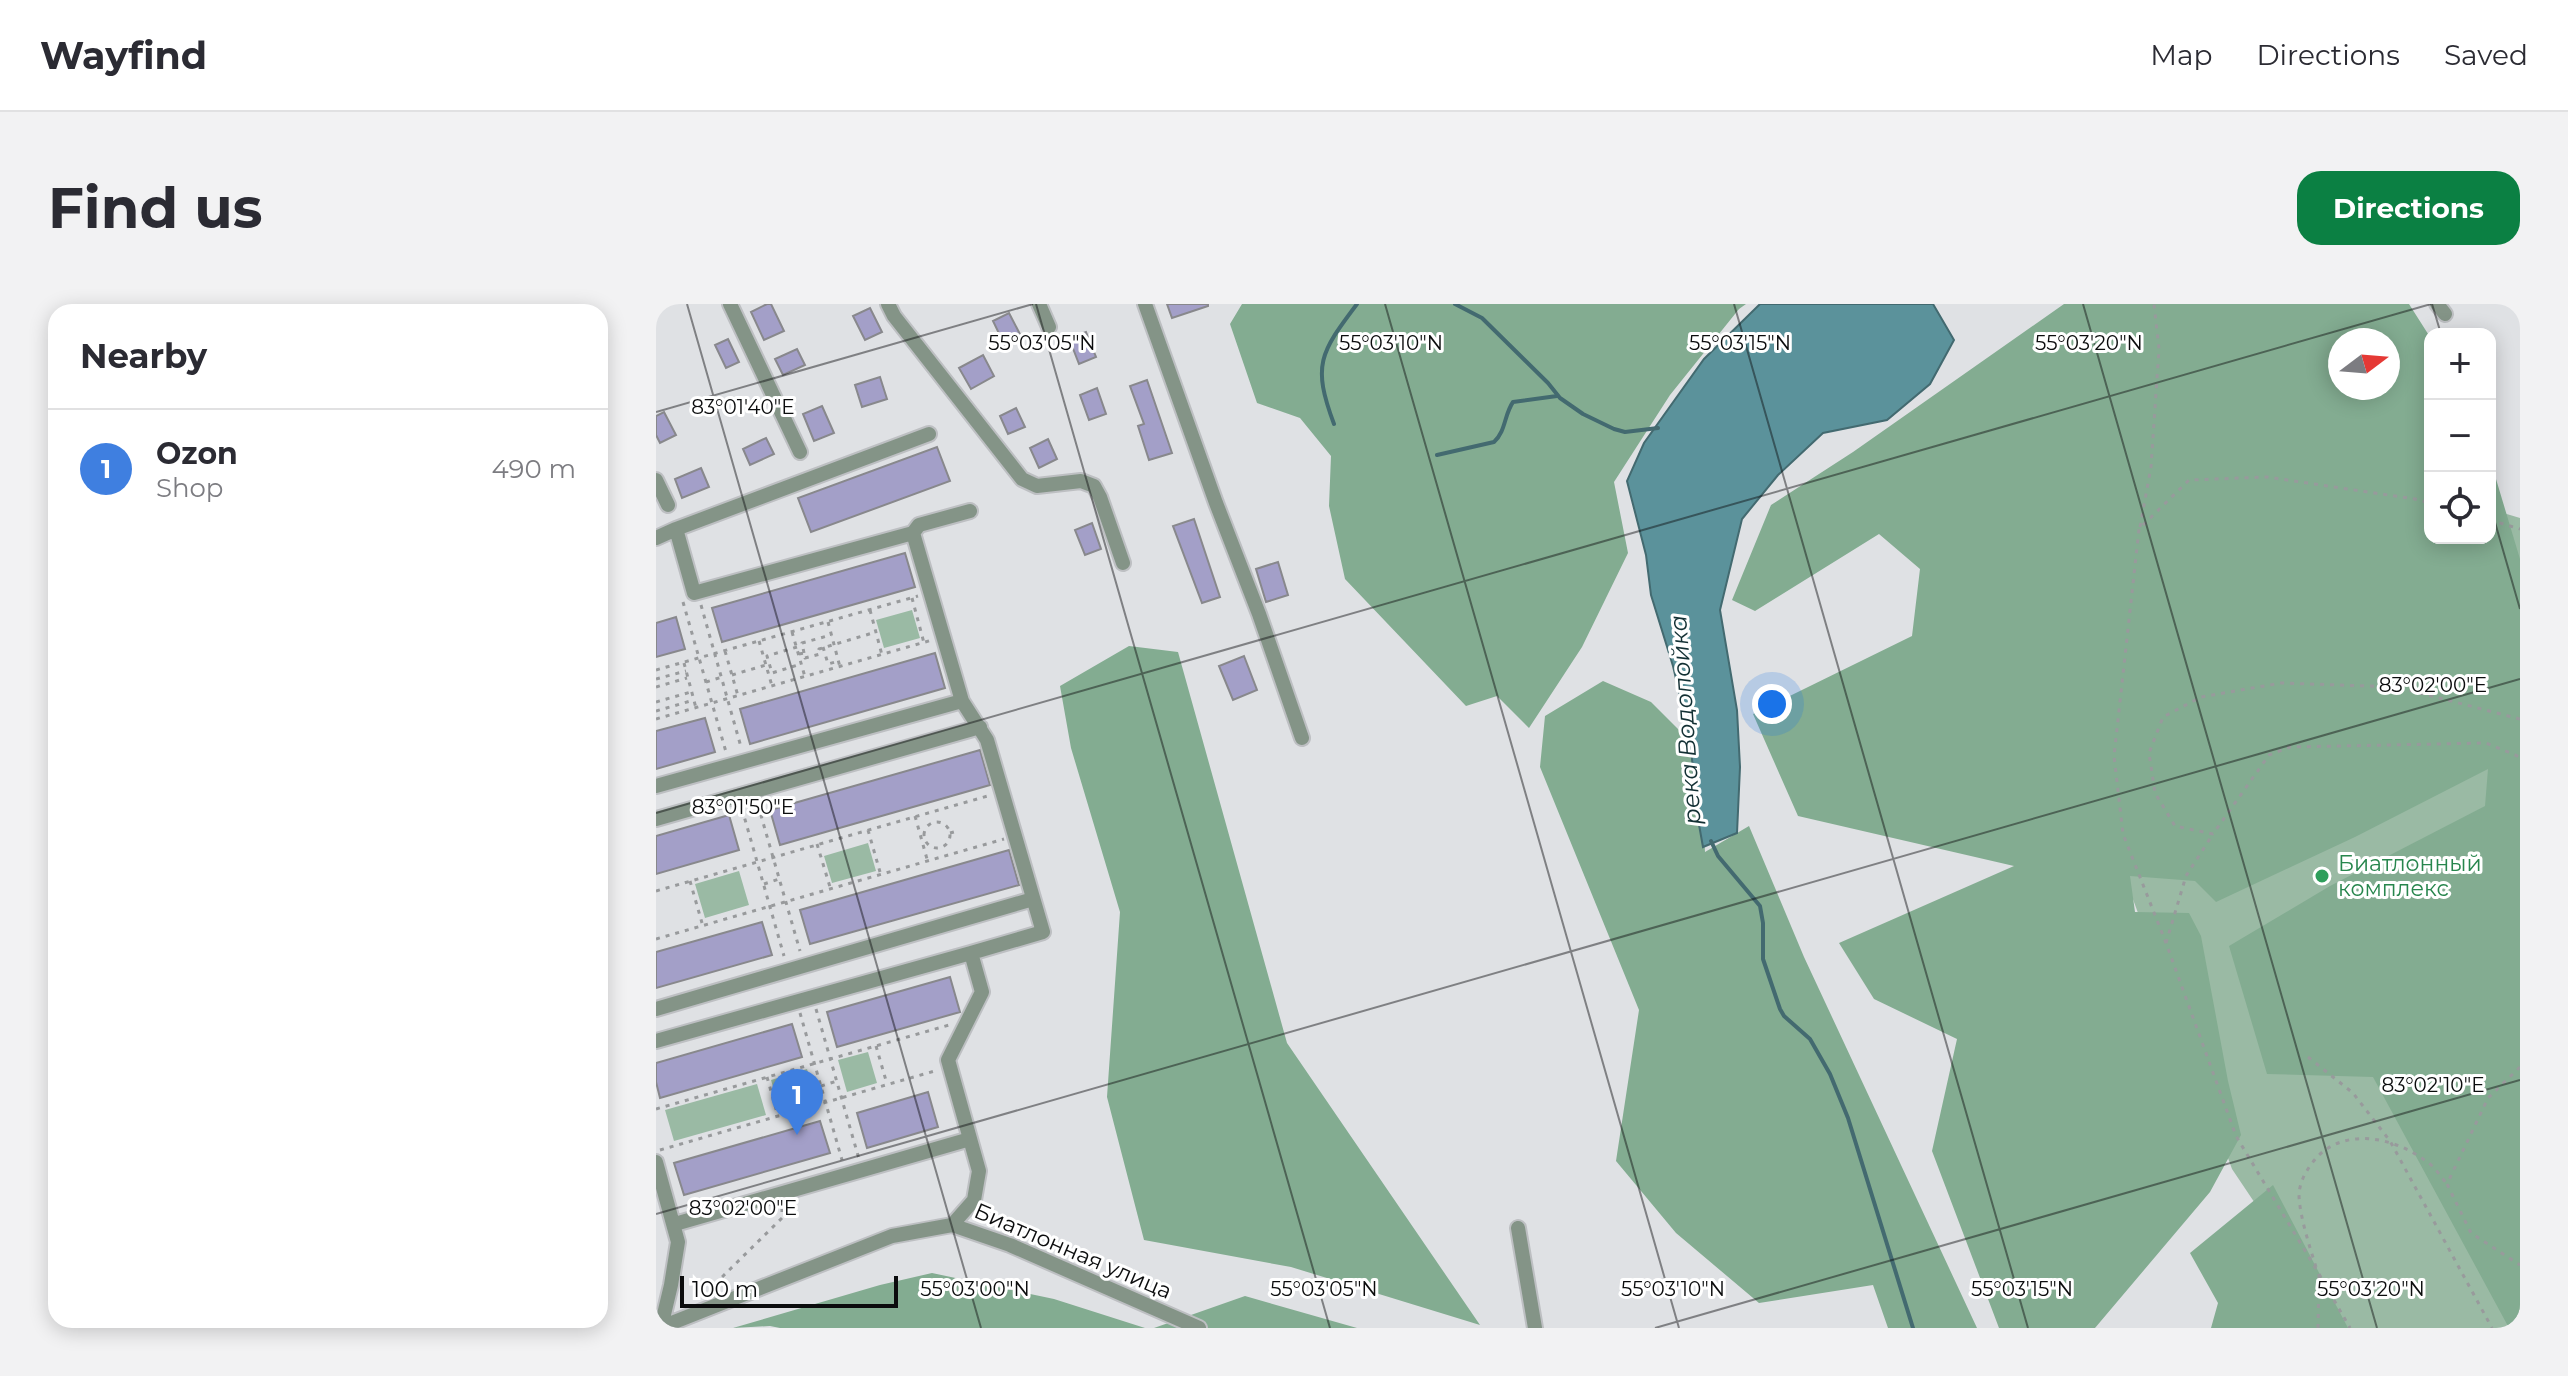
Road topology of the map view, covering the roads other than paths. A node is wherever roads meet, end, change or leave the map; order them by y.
1 (730, 304) edge
2 (888, 304) edge
3 (1039, 304) edge
4 (1145, 304) edge
5 (1049, 327) dead end
6 (929, 434) dead end
7 (800, 452) dead end
8 (656, 480) edge
9 (668, 505) dead end
10 (970, 511) dead end
11 (676, 529) junction
12 (913, 533) junction
13 (656, 538) edge
14 (1123, 563) dead end
15 (962, 701) junction
16 (980, 727) junction
17 (1302, 738) dead end
18 (656, 786) edge
19 (656, 819) edge
20 (1033, 899) junction
21 (971, 953) junction
22 (656, 1009) edge
23 (656, 1041) edge
24 (970, 1139) junction
25 (656, 1162) edge
26 (675, 1224) junction
27 (952, 1225) junction
28 (1518, 1228) dead end
29 (660, 1328) edge
30 (1199, 1328) edge
31 (1535, 1328) edge

1 - 7 street
2 - 14 street
3 - 5 street
4 - 17 street
6 - 11 street
8 - 9 street
10 - 12 street
11 - 12 street
11 - 13 street
12 - 15 street
15 - 16 street
15 - 18 street
16 - 19 street
16 - 20 street
20 - 21 street
20 - 22 street
21 - 23 street
21 - 24 street
24 - 26 street
24 - 27 street
25 - 26 street
26 - 29 street
27 - 29 street, Биатлонная улица
27 - 30 street, Биатлонная улица
28 - 31 street

